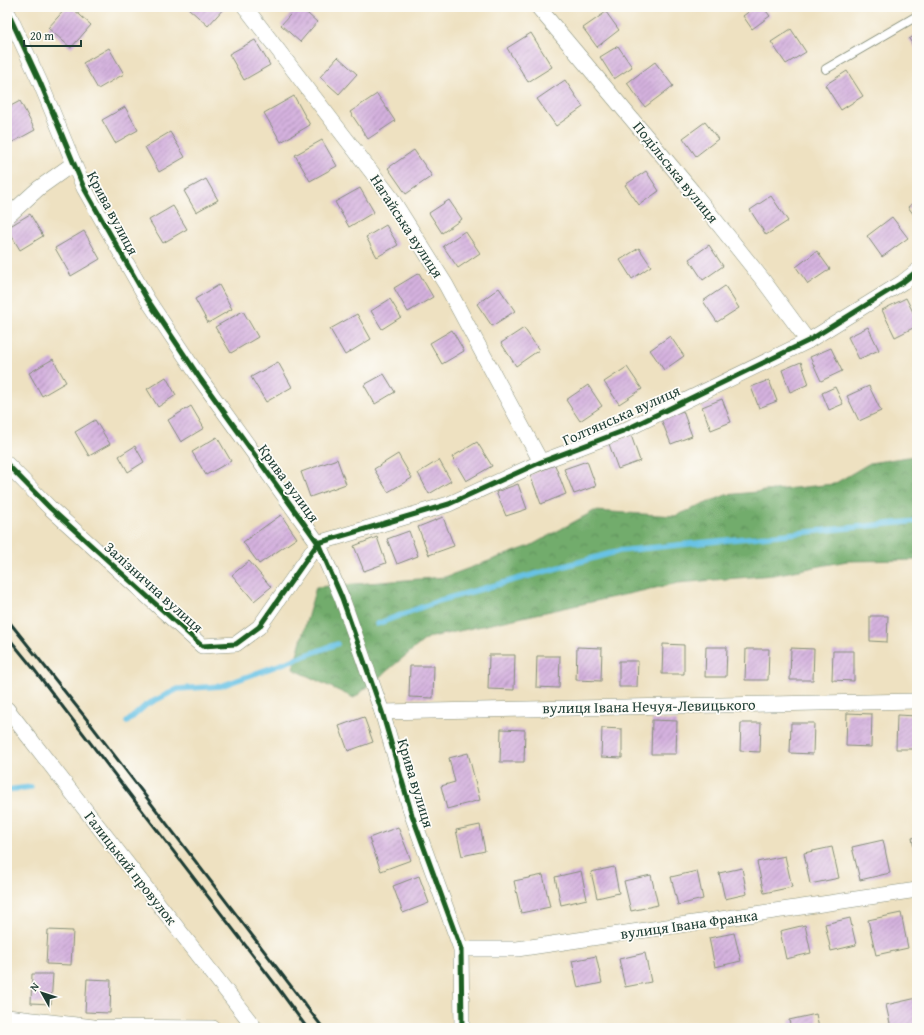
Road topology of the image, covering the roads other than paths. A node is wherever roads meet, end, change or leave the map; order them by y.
1 (245, 7) edge
2 (540, 8) edge
3 (7, 13) edge
4 (917, 16) edge
5 (826, 69) dead end
6 (74, 163) junction
7 (7, 216) edge
8 (917, 271) edge
9 (808, 341) junction
10 (541, 462) junction
11 (7, 464) edge
12 (318, 543) junction
13 (917, 701) edge
14 (7, 710) edge
15 (382, 712) junction
16 (917, 890) edge
17 (460, 949) junction
18 (7, 1017) edge
19 (213, 1028) edge
20 (255, 1028) edge
21 (462, 1028) edge

1 - 10 street, Нагайська вулиця
2 - 9 street, Подільська вулиця
3 - 6 street, Крива вулиця
4 - 5 lane
6 - 7 street
6 - 12 street, Крива вулиця
8 - 9 street, Голтянська вулиця
9 - 10 street, Голтянська вулиця
10 - 12 street, Голтянська вулиця
11 - 12 street, Залізнична вулиця
12 - 15 street, Крива вулиця
13 - 15 street, вулиця Івана Нечуя-Левицького
14 - 20 street, Галицький провулок
15 - 17 street, Крива вулиця
16 - 17 street, вулиця Івана Франка
17 - 21 street, Крива вулиця
18 - 19 street

